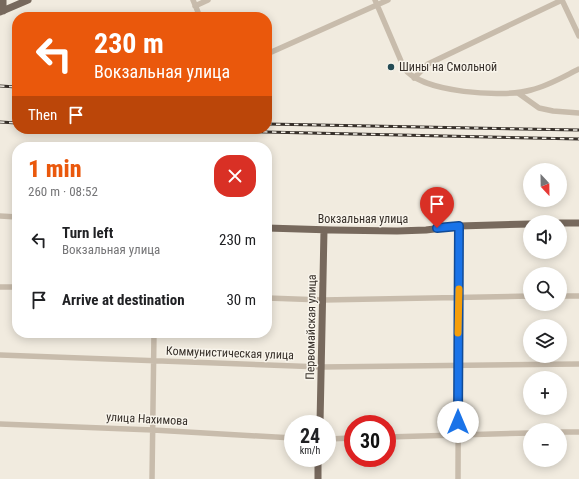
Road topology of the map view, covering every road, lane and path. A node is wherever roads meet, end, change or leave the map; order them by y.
1 (3, 0) edge
2 (28, 0) edge
3 (208, 0) edge
4 (388, 0) edge
5 (562, 0) edge
6 (194, 3) edge
7 (376, 3) edge
8 (1, 12) edge
9 (579, 36) edge
10 (272, 52) edge
11 (579, 69) edge
12 (414, 78) junction
13 (518, 93) junction
14 (579, 113) edge
15 (0, 216) edge
16 (12, 217) edge
17 (567, 223) edge
18 (579, 223) edge
19 (523, 224) edge
20 (459, 226) junction
21 (272, 228) edge
22 (324, 230) junction
23 (0, 287) edge
24 (12, 287) edge
25 (523, 296) edge
26 (567, 296) edge
27 (579, 296) edge
28 (272, 298) edge
29 (459, 298) junction
30 (323, 300) junction
31 (154, 338) edge
32 (0, 355) edge
33 (153, 361) junction
34 (579, 364) edge
35 (458, 366) junction
36 (322, 367) junction
37 (320, 415) edge
38 (0, 424) edge
39 (153, 430) junction
40 (567, 432) edge
41 (579, 432) edge
42 (523, 433) edge
43 (458, 436) junction
44 (284, 437) edge
45 (396, 437) edge
46 (318, 467) edge
47 (152, 479) edge
48 (318, 479) edge
49 (458, 479) edge

1 - 8 main road
2 - 8 main road
3 - 6 street
4 - 7 street
5 - 9 street
5 - 12 street
7 - 10 street
7 - 12 street
11 - 13 street
12 - 13 street
13 - 14 street
15 - 16 street
17 - 18 main road
19 - 20 main road, Вокзальная улица
20 - 22 main road, Вокзальная улица
20 - 29 street
21 - 22 main road, Вокзальная улица
22 - 30 main road, Первомайская улица
23 - 24 street
25 - 29 street
26 - 27 street
28 - 30 street
29 - 30 street
29 - 35 street
30 - 36 main road, Первомайская улица
31 - 33 street
32 - 33 street, Коммунистическая улица
33 - 36 street, Коммунистическая улица
33 - 39 street
34 - 35 street, Коммунистическая улица
35 - 36 street, Коммунистическая улица
35 - 43 street
36 - 37 main road, Первомайская улица
38 - 39 street, улица Нахимова
39 - 44 street, улица Нахимова
39 - 47 street
40 - 41 street
42 - 43 street
43 - 45 street
43 - 49 street
46 - 48 main road

